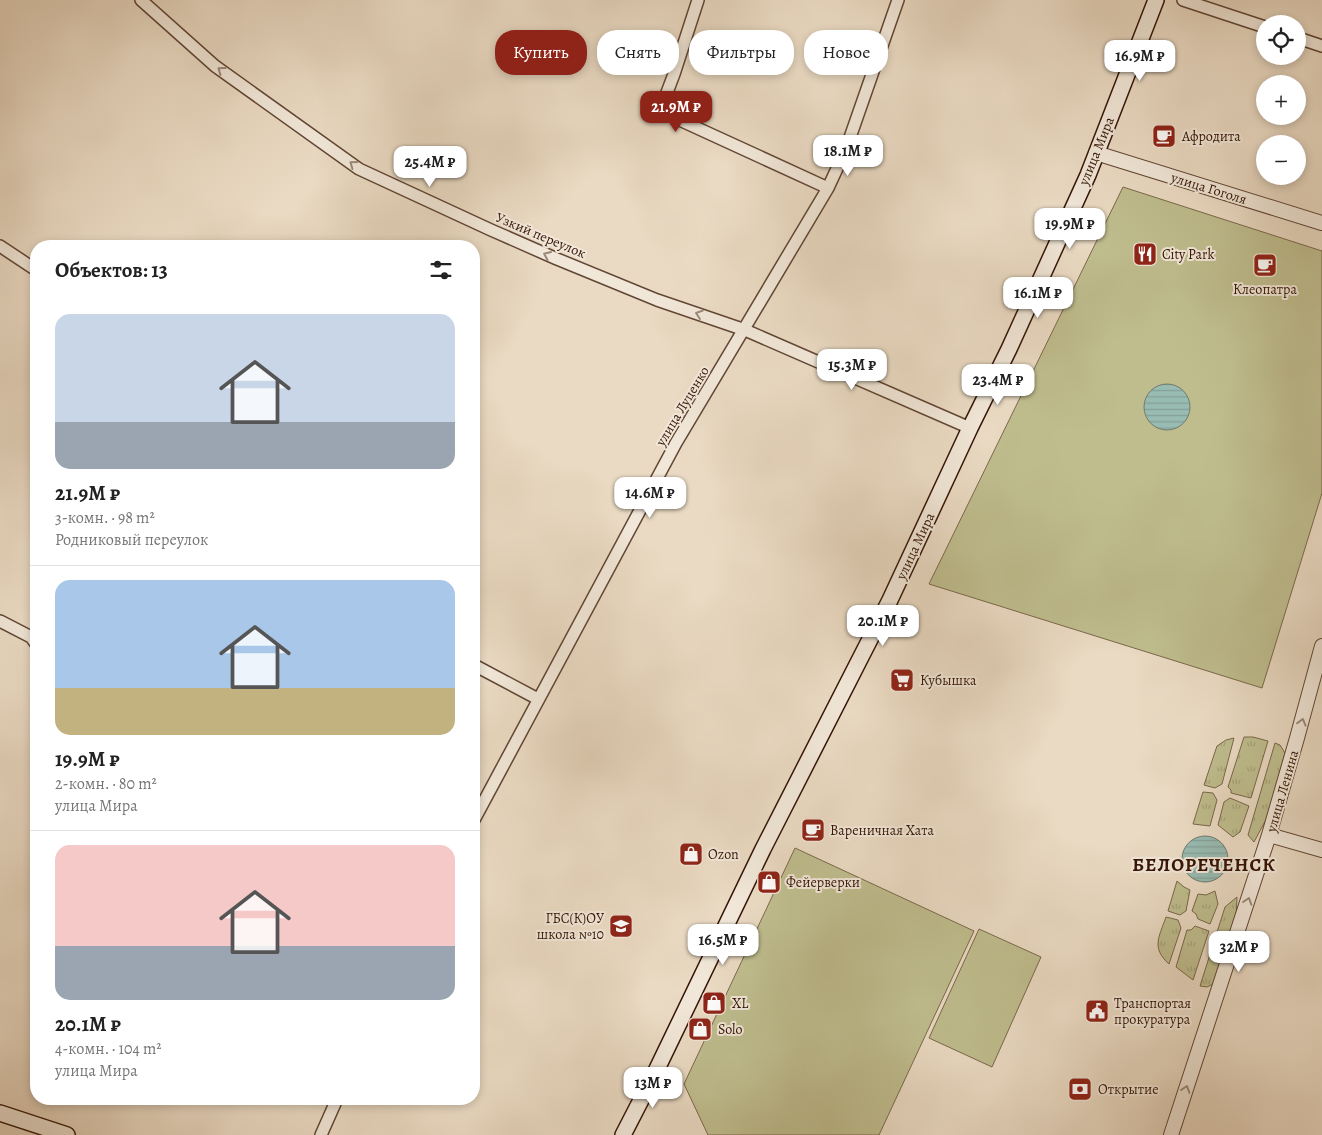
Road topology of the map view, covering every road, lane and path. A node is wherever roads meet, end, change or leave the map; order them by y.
1 (141, 0) edge
2 (698, 0) edge
3 (898, 0) edge
4 (1156, 0) edge
5 (1183, 0) edge
6 (1256, 25) edge
7 (1306, 41) edge
8 (1322, 46) edge
9 (1096, 153) junction
10 (828, 188) junction
11 (1322, 223) edge
12 (0, 246) edge
13 (30, 266) edge
14 (745, 330) junction
15 (970, 428) junction
16 (0, 621) edge
17 (30, 635) edge
18 (1322, 646) edge
19 (480, 668) edge
20 (538, 699) junction
21 (480, 809) edge
22 (1269, 835) junction
23 (1322, 850) edge
24 (334, 1105) edge
25 (0, 1112) edge
26 (67, 1135) edge
27 (321, 1135) edge
28 (623, 1135) edge
29 (1170, 1135) edge

14 -> 1 street, Узкий переулок
2 - 10 street
3 - 10 street, улица Луценко
4 - 9 main road, улица Мира
5 - 6 street
7 - 8 street
9 - 11 street, улица Гоголя
9 - 15 main road, улица Мира
10 - 14 street, улица Луценко
12 - 13 street
14 - 15 street, Узкий переулок
14 - 20 street, улица Луценко
15 - 28 main road, улица Мира
16 - 17 street
22 -> 18 street, улица Ленина
19 - 20 street
20 - 21 street, улица Луценко
22 - 23 street
29 -> 22 street, улица Ленина
24 - 27 street
25 - 26 main road

